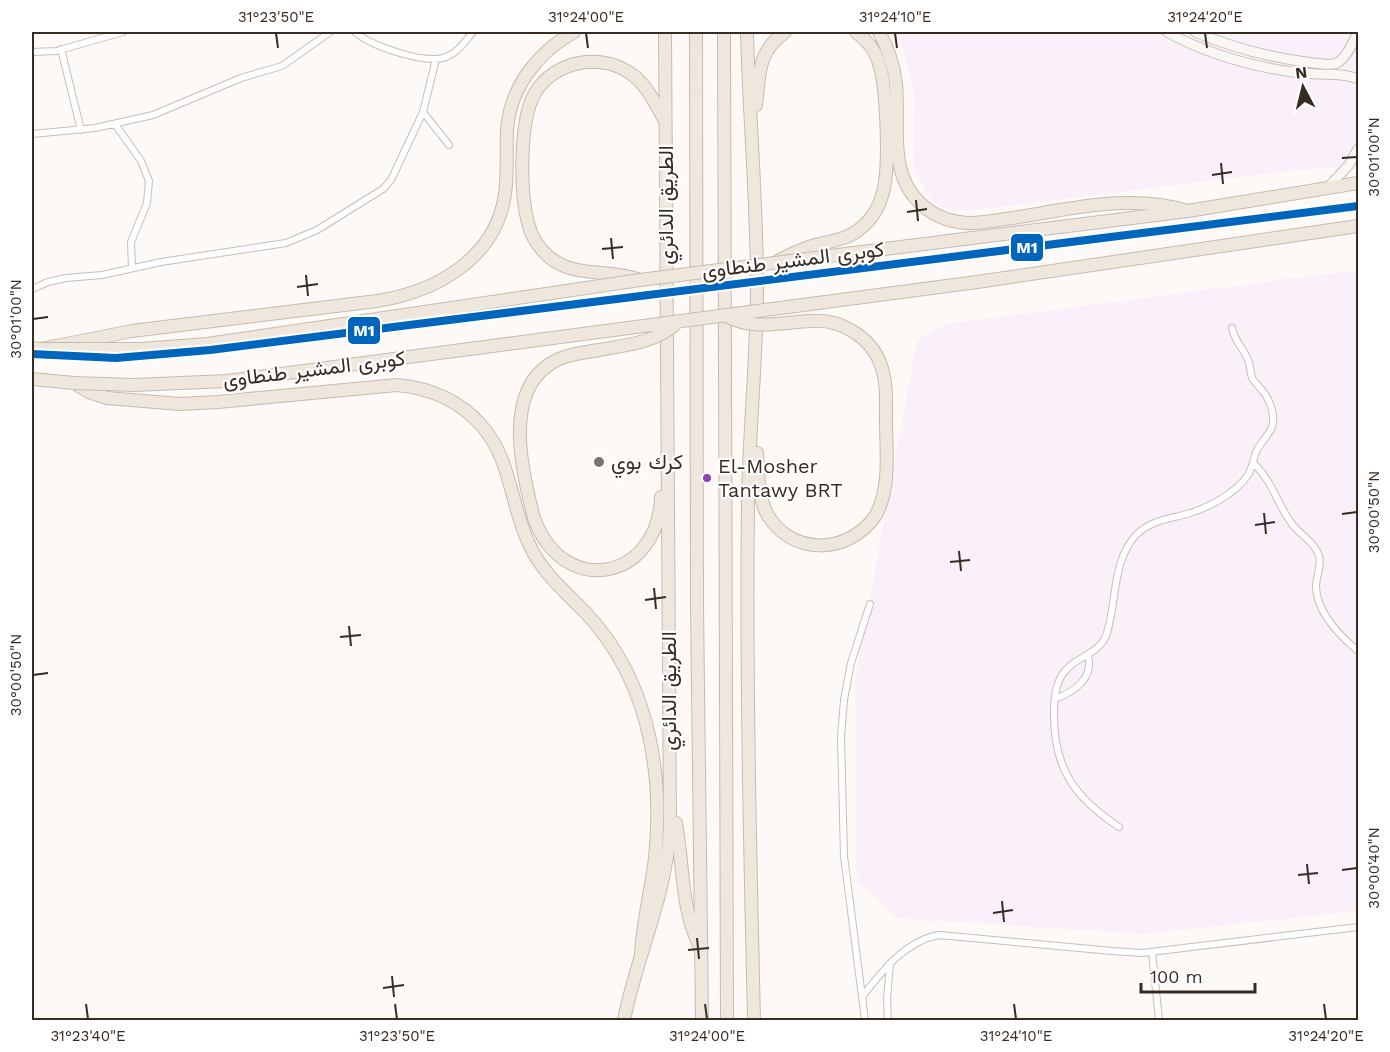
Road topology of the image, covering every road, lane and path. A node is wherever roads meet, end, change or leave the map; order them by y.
1 (123, 32) edge
2 (330, 32) edge
3 (355, 32) edge
4 (473, 32) edge
5 (574, 32) edge
6 (665, 32) edge
7 (696, 32) edge
8 (724, 32) edge
9 (747, 32) edge
10 (785, 32) edge
11 (855, 32) edge
12 (879, 32) edge
13 (1167, 32) edge
14 (1196, 32) edge
15 (1355, 34) edge
16 (1359, 46) edge
17 (61, 49) junction
18 (32, 52) edge
19 (436, 59) junction
20 (1359, 79) edge
21 (423, 112) junction
22 (666, 122) junction
23 (115, 124) junction
24 (751, 129) junction
25 (81, 130) junction
26 (32, 134) edge
27 (449, 145) dead end
28 (1359, 149) edge
29 (1359, 183) edge
30 (1328, 187) junction
31 (1188, 211) junction
32 (1359, 226) edge
33 (778, 261) junction
34 (132, 268) junction
35 (640, 280) junction
36 (32, 289) edge
37 (725, 316) junction
38 (677, 323) junction
39 (1232, 328) dead end
40 (36, 348) edge
41 (32, 379) edge
42 (74, 383) junction
43 (751, 430) junction
44 (668, 443) junction
45 (1253, 462) junction
46 (870, 604) dead end
47 (1359, 651) edge
48 (1089, 656) junction
49 (1055, 699) junction
50 (670, 801) junction
51 (1119, 827) dead end
52 (1359, 927) edge
53 (1152, 952) junction
54 (642, 953) junction
55 (702, 953) junction
56 (890, 963) junction
57 (862, 997) junction
58 (624, 1020) edge
59 (702, 1020) edge
60 (727, 1020) edge
61 (754, 1020) edge
62 (865, 1020) edge
63 (888, 1020) edge
64 (1160, 1020) edge

1 - 17 street
2 - 23 street
3 - 19 street
4 - 19 street
5 - 40 highway
6 - 22 highway, الطريق الدائري
7 - 55 highway, الطريق الدائري
8 - 60 highway
9 - 24 highway
10 - 24 highway
11 - 33 highway
12 - 31 highway
13 - 20 street
14 - 15 street
15 - 16 street
17 - 18 street
17 - 25 street
19 - 21 street
21 - 27 street
21 - 34 street
22 - 35 highway
22 - 44 highway, الطريق الدائري
23 - 25 street
23 - 34 street
24 - 43 highway
25 - 26 street
28 - 30 street
29 - 30 highway, كوبرى المشير طنطاوى
30 - 31 highway, كوبرى المشير طنطاوى
31 - 33 highway, كوبرى المشير طنطاوى, bridge
32 - 37 highway, كوبرى المشير طنطاوى, bridge
33 - 35 highway, كوبرى المشير طنطاوى, bridge
34 - 36 street
35 - 40 highway, كوبرى المشير طنطاوى, bridge
37 - 38 highway, كوبرى المشير طنطاوى, bridge
37 - 43 highway, bridge
38 - 42 highway, كوبرى المشير طنطاوى, bridge
38 - 44 highway, bridge
39 - 45 street
41 - 42 highway, كوبرى المشير طنطاوى
42 - 54 highway
43 - 61 highway
44 - 50 highway, الطريق الدائري
45 - 47 street
45 - 48 street
46 - 57 street
48 - 49 street
48 - 49 street
49 - 51 street
50 - 54 highway, الطريق الدائري
50 - 55 highway
52 - 53 street
53 - 56 street
53 - 64 street
54 - 58 highway, الطريق الدائري
55 - 59 highway, الطريق الدائري
56 - 57 street
56 - 63 street
57 - 62 street

